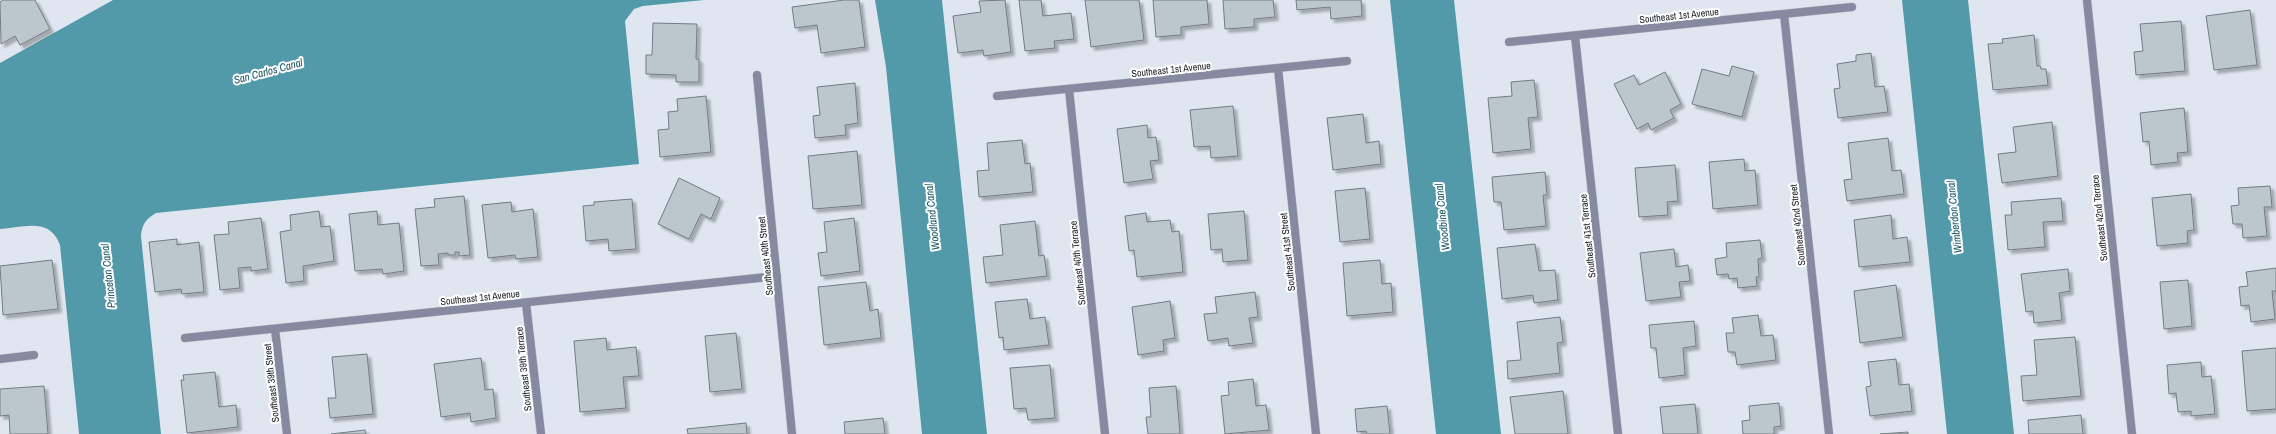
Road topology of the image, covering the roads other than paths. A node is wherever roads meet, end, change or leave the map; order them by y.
1 (2087, 0) edge
2 (1852, 7) dead end
3 (1784, 14) junction
4 (1575, 36) junction
5 (1508, 42) dead end
6 (1347, 61) dead end
7 (1278, 68) junction
8 (757, 75) dead end
9 (1069, 89) junction
10 (997, 96) dead end
11 (777, 276) junction
12 (526, 302) junction
13 (275, 329) junction
14 (185, 338) dead end
15 (34, 355) dead end
16 (0, 358) edge
17 (287, 434) edge
18 (541, 434) edge
19 (792, 434) edge
20 (1105, 434) edge
21 (1316, 434) edge
22 (1618, 434) edge
23 (1829, 434) edge
24 (2132, 434) edge

1 - 24 street, Southeast 42nd Terrace
2 - 3 street, Southeast 1st Avenue
3 - 4 street, Southeast 1st Avenue
3 - 23 street, Southeast 42nd Street
4 - 5 street, Southeast 1st Avenue
4 - 22 street, Southeast 41st Terrace
6 - 7 street, Southeast 1st Avenue
7 - 9 street, Southeast 1st Avenue
7 - 21 street, Southeast 41st Street
8 - 11 street, Southeast 40th Street
9 - 10 street, Southeast 1st Avenue
9 - 20 street, Southeast 40th Terrace
11 - 12 street, Southeast 1st Avenue
11 - 19 street, Southeast 40th Street
12 - 13 street, Southeast 1st Avenue
12 - 18 street, Southeast 39th Terrace
13 - 14 street, Southeast 1st Avenue
13 - 17 street, Southeast 39th Street
15 - 16 street

